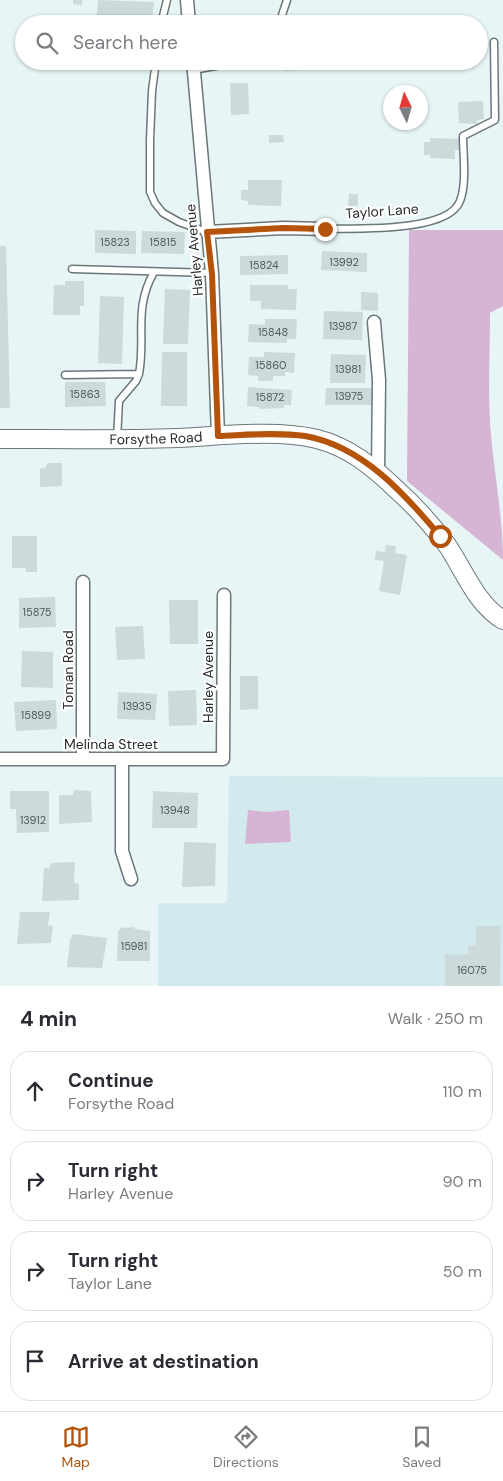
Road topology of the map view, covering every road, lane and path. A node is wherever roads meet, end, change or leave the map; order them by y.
1 (167, 0) edge
2 (187, 0) edge
3 (287, 0) edge
4 (163, 15) edge
5 (188, 15) edge
6 (282, 15) edge
7 (494, 42) dead end
8 (155, 70) edge
9 (193, 70) edge
10 (325, 229) joint
11 (207, 232) junction
12 (72, 269) dead end
13 (154, 272) junction
14 (212, 274) junction
15 (374, 322) dead end
16 (139, 374) junction
17 (65, 375) dead end
18 (218, 436) junction
19 (117, 438) junction
20 (0, 439) edge
21 (378, 473) junction
22 (83, 582) dead end
23 (224, 595) dead end
24 (503, 620) edge
25 (83, 758) junction
26 (0, 759) edge
27 (122, 759) junction
28 (222, 760) joint
29 (131, 879) dead end

1 - 4 lane
2 - 5 street
3 - 6 lane
7 - 10 lane, Taylor Lane
8 - 11 lane
9 - 11 street, Harley Avenue
10 - 11 street, Taylor Lane
11 - 14 street, Harley Avenue
12 - 13 lane
13 - 14 lane
13 - 16 lane
14 - 18 street, Harley Avenue
15 - 21 street
16 - 17 lane
16 - 19 lane
18 - 19 street, Forsythe Road
18 - 21 street, Forsythe Road
19 - 20 street, Forsythe Road
21 - 24 street, Forsythe Road
22 - 25 street, Toman Road
23 - 28 street, Harley Avenue
25 - 26 street, Melinda Street
25 - 27 street, Melinda Street
27 - 28 street, Melinda Street
27 - 29 street

